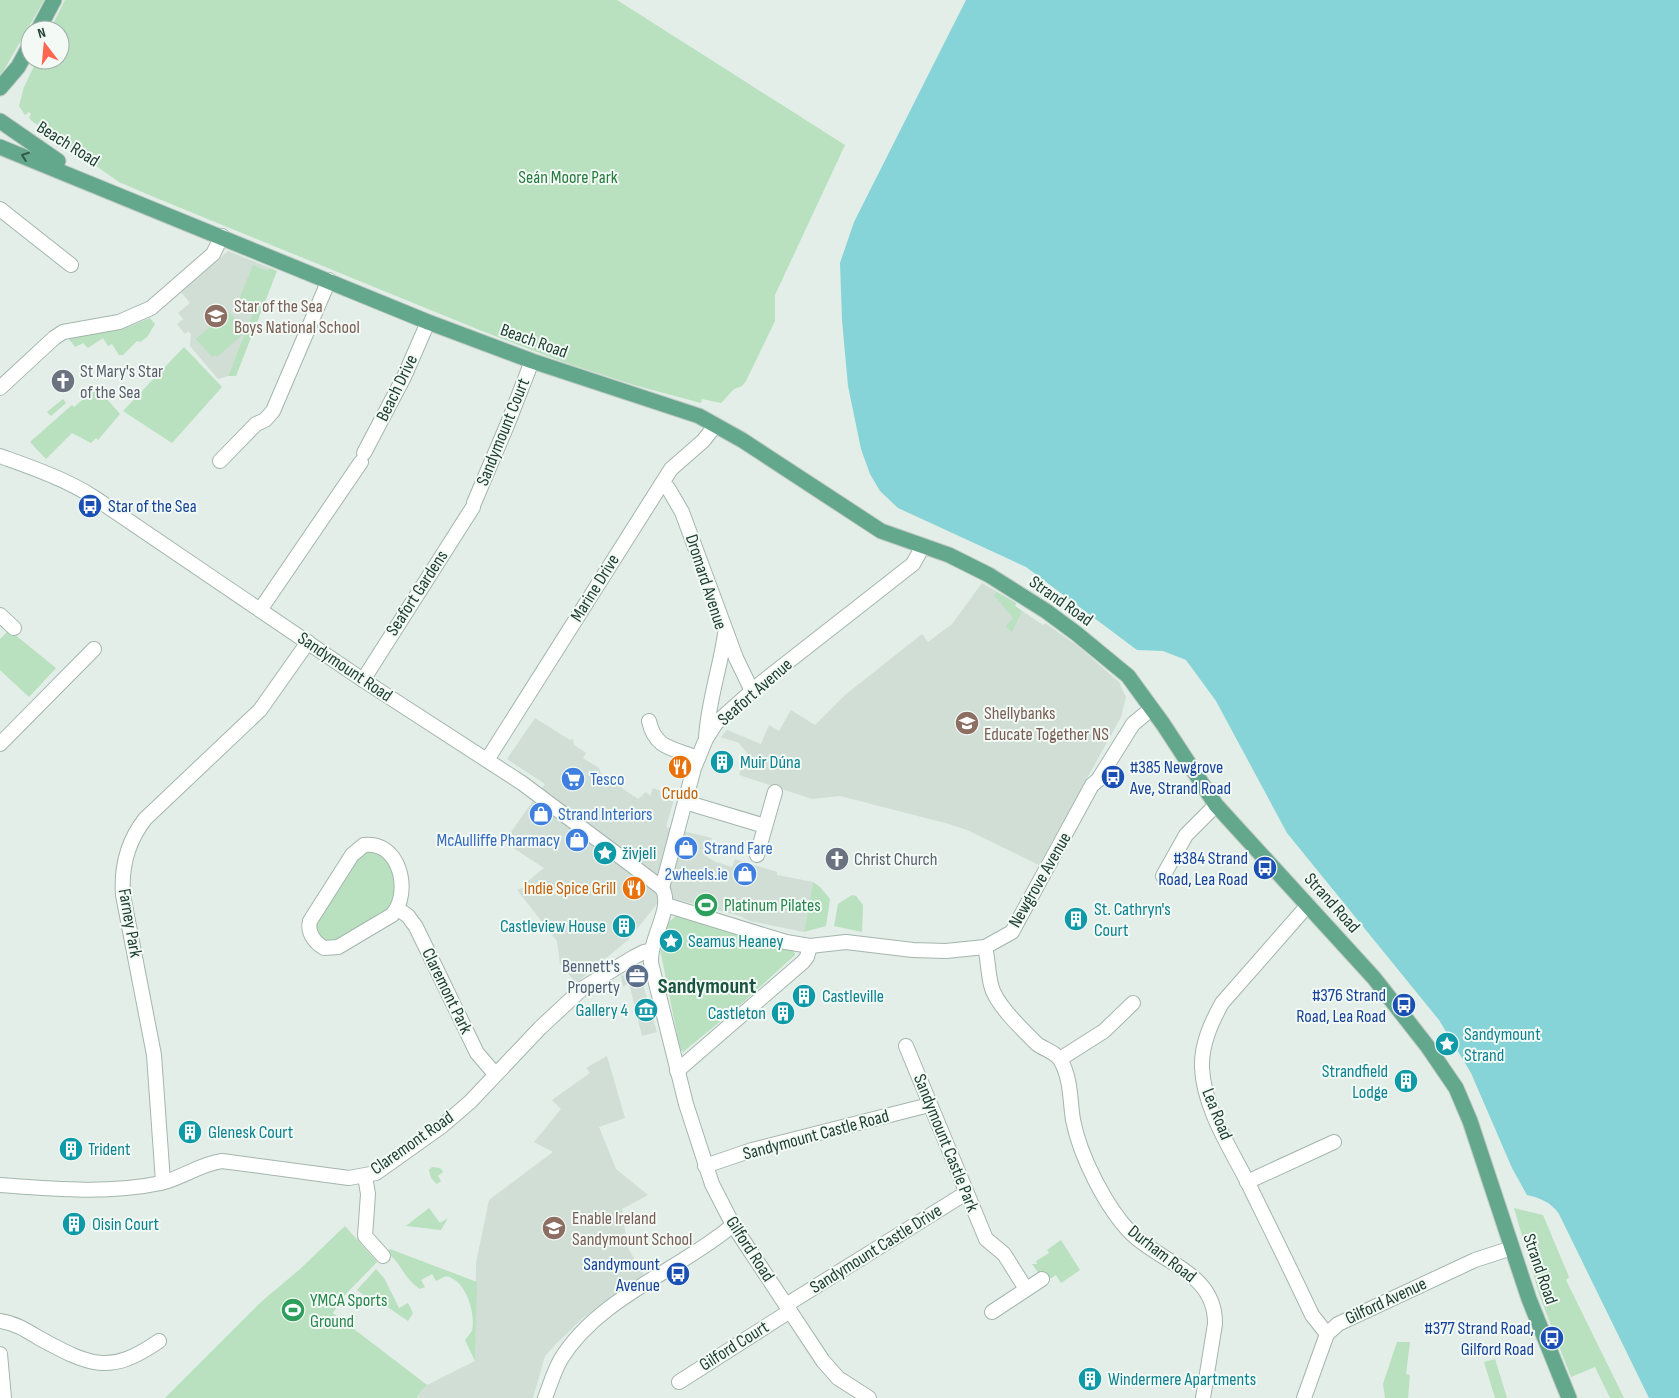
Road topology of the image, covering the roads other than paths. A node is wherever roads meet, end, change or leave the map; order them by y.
1 (54, 0) edge
2 (43, 20) edge
3 (20, 63) edge
4 (0, 88) edge
5 (0, 121) edge
6 (0, 147) edge
7 (118, 195) junction
8 (0, 209) edge
9 (222, 236) junction
10 (71, 265) dead end
11 (329, 280) junction
12 (428, 322) junction
13 (532, 361) junction
14 (0, 388) edge
15 (715, 426) junction
16 (0, 456) edge
17 (220, 461) dead end
18 (661, 485) junction
19 (473, 505) joint
20 (923, 546) junction
21 (260, 610) junction
22 (0, 615) edge
23 (14, 628) dead end
24 (725, 631) junction
25 (308, 642) junction
26 (94, 649) dead end
27 (362, 680) junction
28 (752, 691) junction
29 (1151, 709) junction
30 (649, 721) dead end
31 (706, 738) junction
32 (0, 744) edge
33 (698, 758) junction
34 (487, 760) junction
35 (775, 792) dead end
36 (684, 802) junction
37 (1216, 805) junction
38 (765, 826) junction
39 (757, 855) dead end
40 (1163, 876) dead end
41 (662, 888) junction
42 (666, 905) junction
43 (1308, 905) junction
44 (398, 909) junction
45 (810, 946) junction
46 (985, 947) junction
47 (650, 952) junction
48 (1134, 1003) dead end
49 (906, 1046) dead end
50 (1060, 1059) junction
51 (677, 1071) junction
52 (495, 1074) junction
53 (929, 1105) junction
54 (1334, 1142) dead end
55 (705, 1166) junction
56 (365, 1176) junction
57 (164, 1182) junction
58 (1248, 1182) junction
59 (0, 1185) edge
60 (966, 1193) junction
61 (733, 1225) junction
62 (1512, 1248) junction
63 (384, 1256) dead end
64 (1042, 1279) dead end
65 (1026, 1289) junction
66 (788, 1308) junction
67 (992, 1312) dead end
68 (0, 1321) edge
69 (1327, 1334) junction
70 (159, 1341) dead end
71 (0, 1354) edge
72 (679, 1382) dead end
73 (851, 1394) edge
74 (4, 1398) edge
75 (545, 1398) edge
76 (869, 1398) edge
77 (1202, 1398) edge
78 (1304, 1398) edge
79 (1569, 1398) edge

1 - 2 main road
3 - 4 main road
5 - 7 main road, Beach Road
7 -> 6 main road, Beach Road
7 - 9 main road, Beach Road
8 - 10 street
9 - 11 main road, Beach Road
9 - 14 street
11 - 12 main road, Beach Road
11 - 17 street
12 - 13 main road, Beach Road
12 - 21 street, Beach Drive
13 - 15 main road, Beach Road
13 - 19 street, Sandymount Court
15 - 18 street, Marine Drive
15 - 20 main road, Beach Road
16 - 21 street, Sandymount Road
18 - 24 street, Dromard Avenue
18 - 34 street, Marine Drive
19 - 27 street, Seafort Gardens
20 - 28 street, Seafort Avenue
20 - 29 main road, Strand Road
21 - 25 street, Sandymount Road
22 - 23 street
24 - 28 street
24 - 31 street, Dromard Avenue
25 - 27 street, Sandymount Road
25 - 57 street, Farney Park
26 - 32 street
27 - 34 street, Sandymount Road
28 - 31 street, Seafort Avenue
29 - 37 main road, Strand Road
29 - 46 street, Newgrove Avenue
30 - 33 street
31 - 33 street, Seafort Avenue
33 - 36 street, Seafort Avenue
34 - 41 street, Sandymount Road
35 - 38 street
36 - 38 street
36 - 41 street, Seafort Avenue
37 - 40 street
37 - 43 main road, Strand Road
38 - 39 street
41 - 42 street
42 - 45 street, Newgrove Avenue
42 - 47 street
43 - 58 street, Lea Road
43 - 62 main road, Strand Road
44 - 44 street
44 - 52 street, Claremont Park
45 - 46 street, Newgrove Avenue
45 - 51 street
46 - 50 street
47 - 51 street, Gilford Road
47 - 52 street, Claremont Road
48 - 50 street
49 - 53 street, Sandymount Castle Park
50 - 77 street, Durham Road
51 - 55 street, Gilford Road
52 - 56 street, Claremont Road
53 - 55 street, Sandymount Castle Road
53 - 60 street, Sandymount Castle Park
54 - 58 street
55 - 61 street, Gilford Road
56 - 57 street, Claremont Road
56 - 63 street
57 - 59 street, Claremont Road
58 - 69 street, Lea Road
60 - 65 street, Sandymount Castle Park
60 - 66 street, Sandymount Castle Drive
61 - 66 street, Gilford Road
61 - 75 street
62 - 69 street, Gilford Avenue
62 - 79 main road, Strand Road
64 - 65 street
65 - 67 street
66 - 72 street, Gilford Court
66 - 73 street, Gilford Road
68 - 70 street
69 - 78 street, Gilford Avenue
71 - 74 street
73 - 76 street, Gilford Road

